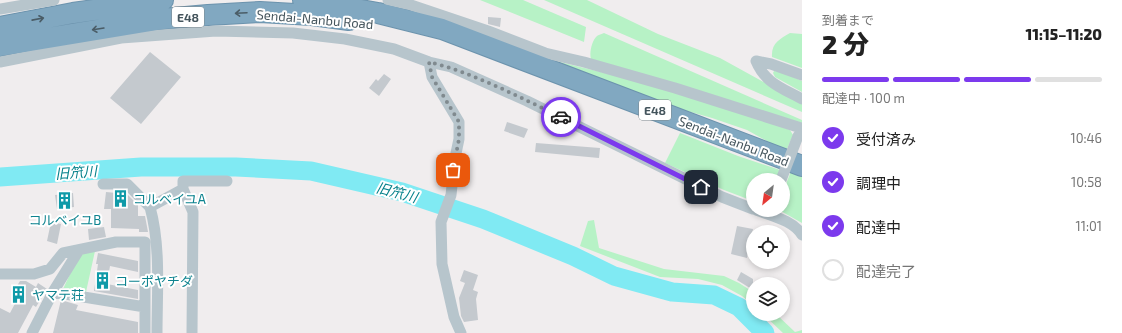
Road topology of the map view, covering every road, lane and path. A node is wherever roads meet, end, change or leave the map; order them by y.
1 (54, 0) edge
2 (162, 0) edge
3 (303, 0) edge
4 (388, 0) edge
5 (0, 9) edge
6 (0, 27) edge
7 (0, 46) edge
8 (509, 55) junction
9 (0, 62) edge
10 (429, 62) junction
11 (802, 75) edge
12 (802, 99) edge
13 (801, 131) edge
14 (802, 166) edge
15 (784, 173) edge
16 (227, 181) dead end
17 (103, 184) dead end
18 (181, 190) junction
19 (153, 205) junction
20 (746, 206) edge
21 (778, 217) edge
22 (802, 235) edge
23 (78, 250) junction
24 (0, 274) edge
25 (53, 292) junction
26 (145, 307) junction
27 (32, 333) edge
28 (145, 333) edge
29 (157, 333) edge
30 (192, 333) edge
31 (461, 333) edge

1 - 5 street
6 -> 2 highway, E48
3 - 8 highway, Sendai-Nanbu Road / E48
4 - 13 street
8 -> 7 highway, Sendai-Nanbu Road / E48
8 - 14 highway, Sendai-Nanbu Road / E48
9 - 10 street
10 - 20 street
10 - 31 street
11 - 12 street
13 - 15 street, bridge
16 - 18 street
17 - 19 street
18 - 19 street
18 - 30 street
19 - 29 street
21 - 22 street
23 - 24 street
23 - 25 street
23 - 26 street
25 - 26 street
25 - 27 street
26 - 28 street

